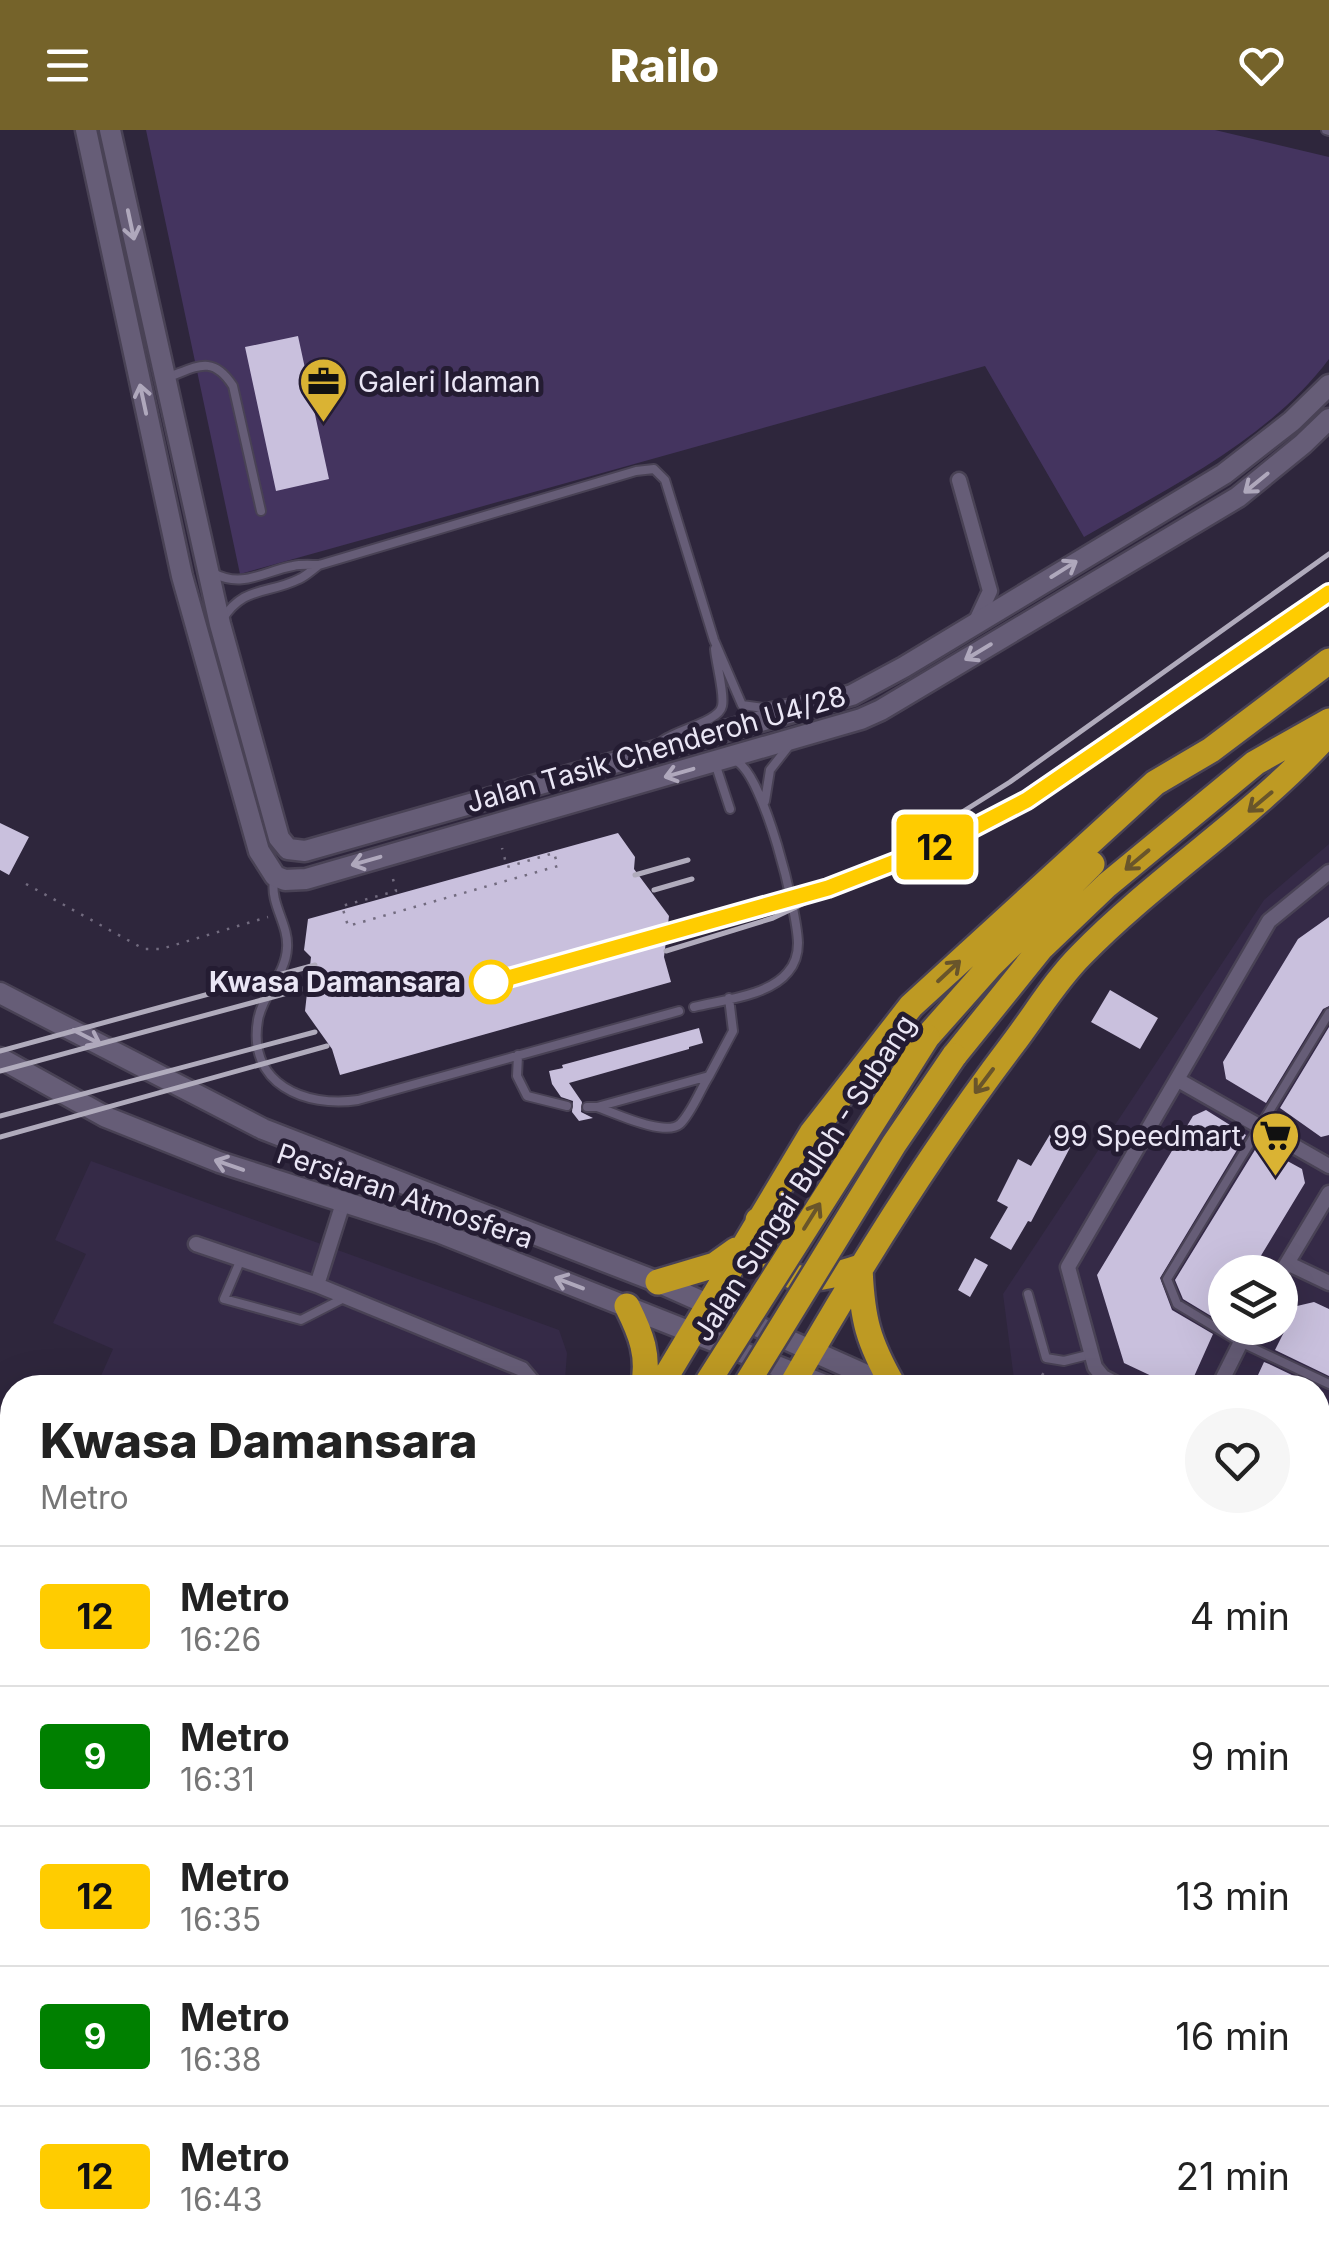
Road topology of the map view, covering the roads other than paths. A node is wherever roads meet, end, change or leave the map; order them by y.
1 (86, 130) edge
2 (110, 130) edge
3 (164, 378) junction
4 (1329, 385) edge
5 (1329, 419) edge
6 (959, 480) dead end
7 (260, 511) dead end
8 (319, 565) junction
9 (207, 569) junction
10 (182, 576) junction
11 (990, 592) junction
12 (1022, 594) junction
13 (220, 624) junction
14 (974, 624) junction
15 (714, 640) junction
16 (1329, 661) edge
17 (828, 704) junction
18 (1329, 721) edge
19 (1329, 733) edge
20 (800, 739) junction
21 (1211, 750) junction
22 (652, 752) junction
23 (720, 761) junction
24 (765, 803) junction
25 (730, 809) dead end
26 (288, 849) junction
27 (1329, 872) edge
28 (275, 876) junction
29 (0, 992) edge
30 (729, 998) junction
31 (694, 1007) dead end
32 (679, 1011) dead end
33 (1329, 1014) edge
34 (518, 1055) junction
35 (0, 1058) edge
36 (708, 1076) junction
37 (1178, 1080) junction
38 (566, 1106) dead end
39 (1258, 1126) junction
40 (1329, 1166) edge
41 (1329, 1193) edge
42 (343, 1203) junction
43 (758, 1220) junction
44 (745, 1243) junction
45 (196, 1244) dead end
46 (1292, 1255) edge
47 (241, 1259) junction
48 (860, 1267) junction
49 (1298, 1273) edge
50 (658, 1282) junction
51 (1329, 1283) edge
52 (317, 1286) junction
53 (1028, 1294) dead end
54 (346, 1297) junction
55 (708, 1304) junction
56 (627, 1306) junction
57 (1208, 1323) edge
58 (693, 1332) junction
59 (1239, 1345) edge
60 (1246, 1345) edge
61 (811, 1350) junction
62 (1092, 1354) junction
63 (527, 1375) edge
64 (645, 1375) edge
65 (667, 1375) edge
66 (712, 1375) edge
67 (752, 1375) edge
68 (782, 1375) edge
69 (797, 1375) edge
70 (867, 1375) edge
71 (887, 1375) edge
72 (1101, 1375) edge
73 (1224, 1375) edge
74 (1310, 1375) edge

10 -> 1 street
2 -> 3 street
3 - 7 lane
3 - 9 street
12 -> 4 street, Jalan Tasik Chenderoh U4/28
5 -> 20 street, Jalan Tasik Chenderoh U4/28
6 - 11 street
8 - 9 lane
8 - 13 lane
8 - 15 lane
9 - 10 street
9 - 13 street
10 - 28 street
11 - 12 street
11 - 14 street
12 - 14 street, Jalan Tasik Chenderoh U4/28
13 - 26 street
14 - 17 street, Jalan Tasik Chenderoh U4/28
15 - 17 lane
15 - 22 lane
16 - 21 highway, Jalan Sungai Buloh - Subang
17 - 22 street, Jalan Tasik Chenderoh U4/28
18 -> 67 highway, Jalan Sungai Buloh - Subang, bridge
19 -> 48 highway
20 - 23 street, Jalan Tasik Chenderoh U4/28
20 - 24 lane
43 -> 21 highway, Jalan Sungai Buloh - Subang
66 -> 21 highway, Jalan Sungai Buloh - Subang, bridge
22 - 26 street, Jalan Tasik Chenderoh U4/28
23 - 24 lane
23 - 25 lane
23 -> 28 street, Jalan Tasik Chenderoh U4/28
24 - 30 lane
26 - 28 street
27 - 37 street
28 - 34 lane
29 -> 50 street, Persiaran Atmosfera
30 - 31 lane
30 - 36 lane
32 - 34 lane
33 - 39 lane
34 - 38 lane
42 -> 35 street, Persiaran Atmosfera
36 - 36 lane
37 - 39 street
37 - 62 street
39 - 40 street
39 - 57 lane
41 - 46 street
42 - 52 street
56 -> 42 street, Persiaran Atmosfera
43 - 44 highway, Jalan Sungai Buloh - Subang
43 - 48 highway
44 - 50 highway
44 - 55 highway, Jalan Sungai Buloh - Subang
45 - 47 street
47 - 52 street
47 - 54 lane
48 - 61 highway
48 - 71 highway
49 - 51 street
50 - 55 street, Persiaran Atmosfera
52 - 54 street
53 - 62 lane
54 - 63 street
55 - 58 highway, Jalan Sungai Buloh - Subang
55 - 61 street, Persiaran Atmosfera
56 - 58 street, Persiaran Atmosfera
56 - 64 highway
58 - 65 highway, Jalan Sungai Buloh - Subang
58 - 68 street, Persiaran Atmosfera
59 - 73 street
60 - 74 lane
61 - 69 highway
61 - 70 street, Persiaran Atmosfera
62 - 72 street

